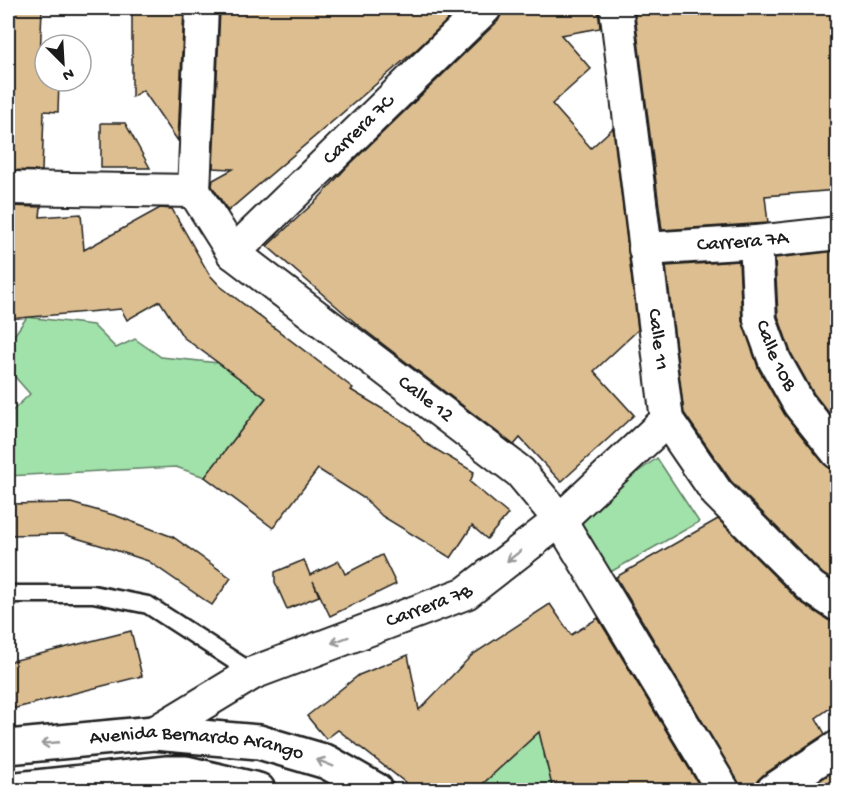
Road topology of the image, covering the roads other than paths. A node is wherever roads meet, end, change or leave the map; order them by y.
1 (202, 8) edge
2 (485, 8) edge
3 (616, 8) edge
4 (8, 188) edge
5 (194, 191) junction
6 (837, 233) edge
7 (756, 242) junction
8 (645, 249) junction
9 (233, 253) junction
10 (667, 420) junction
11 (837, 453) edge
12 (560, 520) junction
13 (8, 594) edge
14 (837, 605) edge
15 (253, 673) junction
16 (154, 733) junction
17 (8, 747) edge
18 (837, 747) edge
19 (169, 782) edge
20 (8, 790) edge
21 (258, 790) edge
22 (376, 790) edge
23 (723, 790) edge
24 (773, 790) edge

1 - 5 street
2 - 9 street, Carrera 7C
3 - 8 street, Calle 11
4 - 5 street
5 - 9 street, Calle 12
6 - 7 street, Carrera 7A
7 - 8 street, Carrera 7A
7 - 11 street, Calle 10B
8 - 10 street, Calle 11
9 - 12 street, Calle 12
10 - 12 street, Carrera 7B
10 - 14 street, Calle 11
12 -> 15 street, Carrera 7B
12 - 23 street, Calle 12
13 - 15 lane
15 - 16 street, Carrera 7B
16 -> 17 main road, Avenida Bernardo Arango
22 -> 16 main road, Avenida Bernardo Arango
18 - 24 street
19 - 20 main road, Avenida Bernardo Arango
19 - 21 main road, Avenida Bernardo Arango

